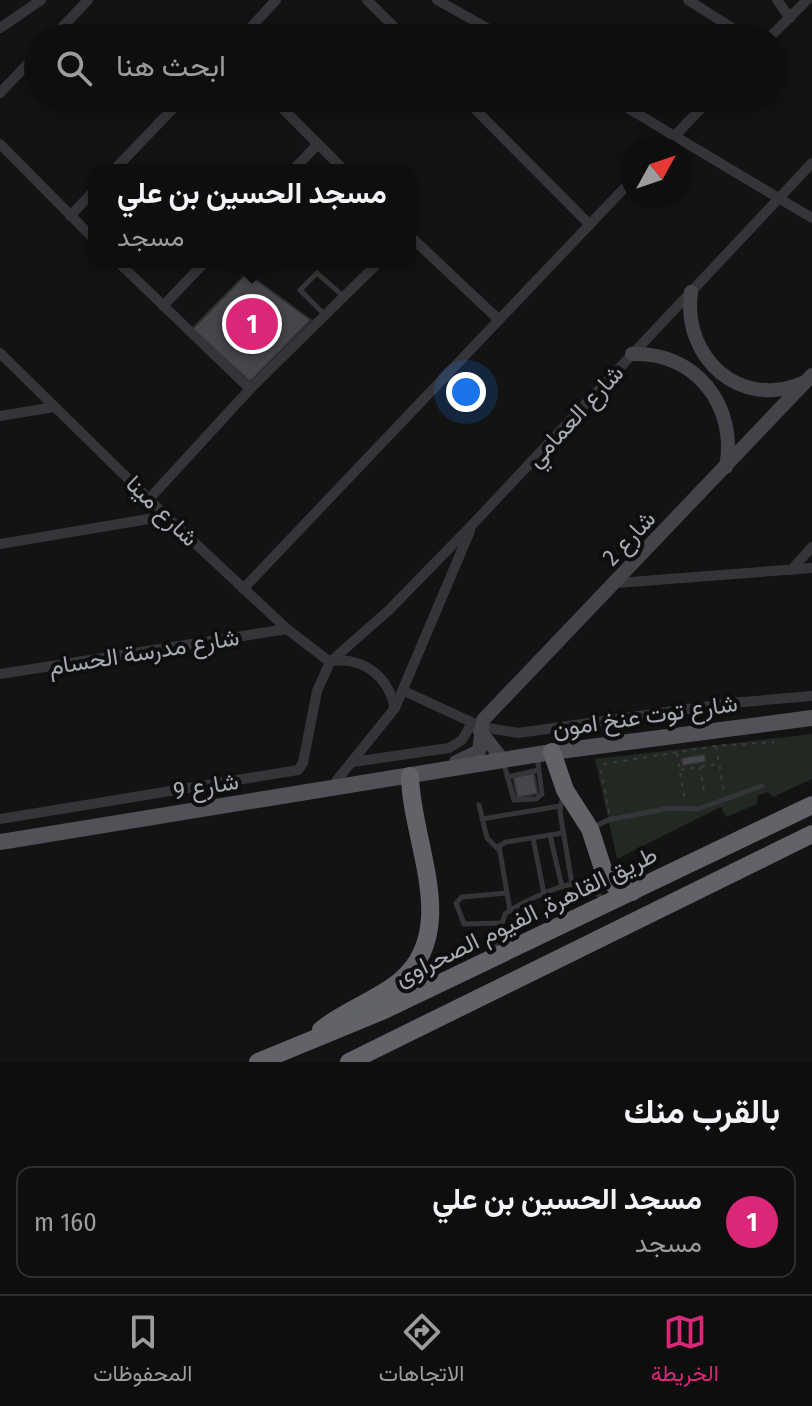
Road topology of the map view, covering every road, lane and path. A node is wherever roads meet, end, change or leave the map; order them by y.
1 (41, 0) edge
2 (88, 0) edge
3 (276, 0) edge
4 (367, 0) edge
5 (437, 0) edge
6 (688, 0) edge
7 (777, 0) edge
8 (807, 0) edge
9 (790, 18) junction
10 (65, 24) edge
11 (254, 24) edge
12 (391, 24) edge
13 (480, 24) edge
14 (726, 24) edge
15 (784, 24) edge
16 (0, 28) edge
17 (24, 68) edge
18 (0, 93) edge
19 (170, 112) edge
20 (286, 112) edge
21 (478, 112) edge
22 (636, 112) edge
23 (697, 112) edge
24 (676, 134) junction
25 (0, 144) edge
26 (318, 144) junction
27 (812, 163) edge
28 (120, 164) edge
29 (299, 164) edge
30 (338, 164) edge
31 (620, 193) edge
32 (88, 197) edge
33 (779, 198) junction
34 (70, 216) junction
35 (812, 218) edge
36 (590, 225) junction
37 (88, 233) edge
38 (416, 242) edge
39 (124, 268) edge
40 (199, 268) edge
41 (373, 268) edge
42 (691, 292) junction
43 (344, 296) junction
44 (163, 306) junction
45 (325, 315) junction
46 (499, 320) junction
47 (0, 353) edge
48 (632, 354) junction
49 (809, 378) edge
50 (250, 389) junction
51 (54, 407) junction
52 (0, 416) edge
53 (726, 467) junction
54 (149, 499) junction
55 (166, 516) junction
56 (472, 525) junction
57 (0, 544) edge
58 (812, 547) edge
59 (812, 568) edge
60 (791, 570) junction
61 (617, 583) junction
62 (243, 589) junction
63 (287, 629) junction
64 (330, 662) junction
65 (0, 674) edge
66 (404, 691) junction
67 (812, 696) edge
68 (395, 708) junction
69 (812, 718) edge
70 (477, 726) junction
71 (774, 742) dead end
72 (716, 746) junction
73 (677, 752) junction
74 (542, 759) junction
75 (353, 762) junction
76 (719, 764) junction
77 (700, 767) junction
78 (505, 768) junction
79 (442, 770) junction
80 (680, 771) junction
81 (410, 776) junction
82 (762, 786) dead end
83 (335, 790) junction
84 (563, 798) junction
85 (725, 800) junction
86 (479, 805) dead end
87 (812, 805) edge
88 (706, 807) junction
89 (686, 809) junction
90 (0, 819) edge
91 (482, 819) junction
92 (611, 820) junction
93 (590, 829) junction
94 (563, 833) junction
95 (812, 834) edge
96 (550, 835) junction
97 (533, 838) junction
98 (0, 842) edge
99 (498, 849) junction
100 (572, 884) junction
101 (562, 887) junction
102 (632, 892) junction
103 (507, 893) junction
104 (544, 894) junction
105 (606, 904) junction
106 (510, 910) junction
107 (500, 923) junction
108 (491, 959) junction
109 (311, 1041) junction
110 (258, 1062) edge
111 (349, 1062) edge

1 - 16 street
2 - 10 street
3 - 11 street
4 - 12 street
5 - 13 street
6 - 14 street
7 - 9 street
8 - 9 street
9 - 15 street
17 - 18 street
19 - 28 street
20 - 26 street
21 - 36 street
22 - 24 street
23 - 24 street
24 - 33 street
25 - 34 street
26 - 29 street
26 - 30 street
27 - 33 street, شارع العمامي
31 - 36 street
32 - 34 street
33 - 35 street
33 - 42 street, شارع العمامي
34 - 37 street
36 - 46 street
38 - 46 street
39 - 44 street
40 - 44 street
41 - 43 street
42 - 48 street, شارع العمامي
42 - 49 street
43 - 45 street
43 - 45 lane
44 - 50 street
45 - 50 street
46 - 62 street
47 - 51 street, شارع مينا
48 - 53 street
48 - 56 street, شارع العمامي
49 - 53 street, شارع 2
50 - 54 street
51 - 52 street
51 - 54 street, شارع مينا
53 - 61 street, شارع 2
54 - 55 street, شارع مينا
55 - 57 street
55 - 62 street, شارع مينا
56 - 64 street, شارع العمامي
56 - 66 street
58 - 60 street
59 - 60 street
60 - 61 street
61 - 70 street, شارع 2
62 - 63 street, شارع مينا
63 - 64 street, شارع مينا
63 - 65 street, شارع مدرسة الحسام
64 - 68 street
64 - 90 street, شارع 9
66 - 68 street
66 - 70 street
67 - 70 street, شارع توت عنخ امون
68 - 75 street
69 - 74 main road
70 - 75 street
70 - 78 street
70 - 79 street, شارع 2
71 - 72 path
72 - 73 path
72 - 76 path
73 - 80 path
73 - 92 path
74 - 78 main road
74 - 78 lane
74 - 84 highway
75 - 83 street
76 - 77 path
76 - 85 path
77 - 80 path
77 - 88 path
78 - 79 main road
79 - 81 main road
80 - 89 path
81 - 83 main road
81 - 109 highway
82 - 85 lane
83 - 98 main road
84 - 91 lane
84 - 93 highway
84 - 94 lane
85 - 88 lane
86 - 91 lane
87 - 102 highway, طريق القاهرة, الفيوم الصحراوى
88 - 89 lane
89 - 92 lane
91 - 99 lane
92 - 93 lane
93 - 102 highway
94 - 96 lane
94 - 100 lane
95 - 111 highway
96 - 97 lane
96 - 101 lane
97 - 99 lane
97 - 104 lane
99 - 103 lane
100 - 101 lane
100 - 105 lane
101 - 104 lane
102 - 105 highway, طريق القاهرة, الفيوم الصحراوى
103 - 106 lane
103 - 107 lane
104 - 106 lane
105 - 108 highway, طريق القاهرة, الفيوم الصحراوى
106 - 107 lane
107 - 108 lane
108 - 109 highway, طريق القاهرة, الفيوم الصحراوى
109 - 110 highway, طريق القاهرة, الفيوم الصحراوى

